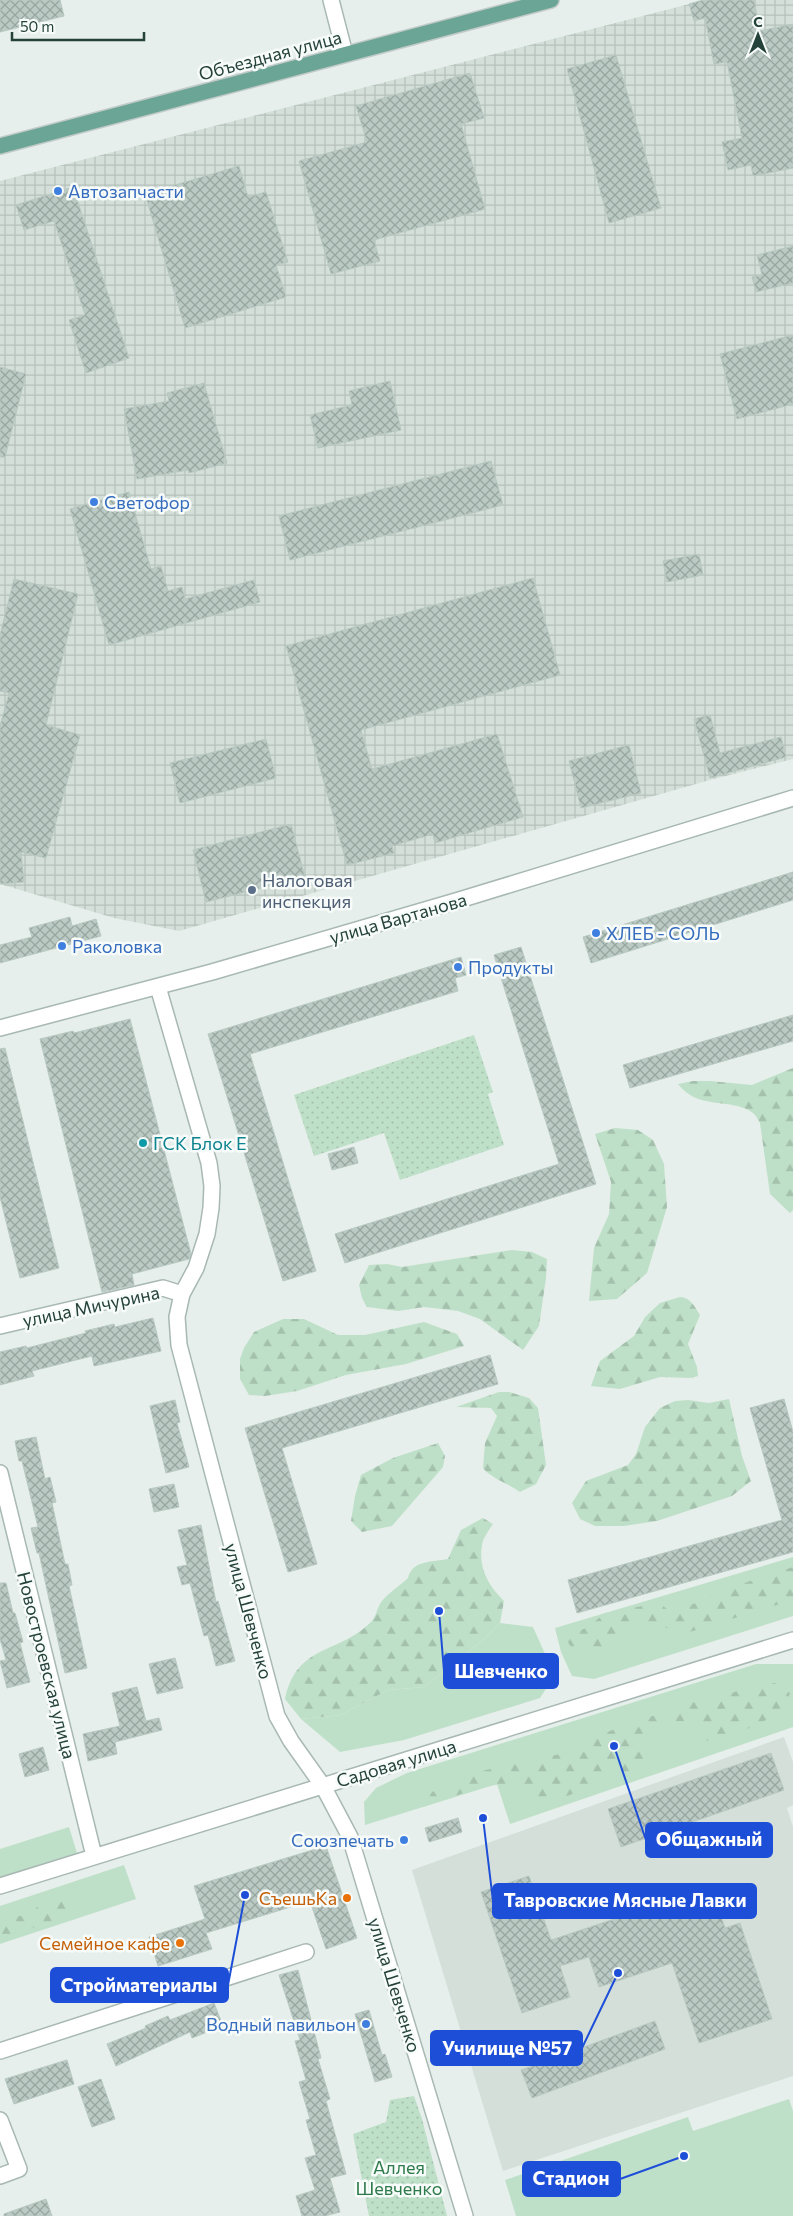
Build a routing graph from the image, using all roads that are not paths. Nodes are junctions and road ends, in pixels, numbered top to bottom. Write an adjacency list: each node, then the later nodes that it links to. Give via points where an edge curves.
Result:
1 (332, 0): 3 (street)
2 (550, 0): 3 (main road, Объездная улица)
3 (345, 54): 4 (main road, Объездная улица)
4 (0, 146)
5 (793, 798): 6 (street, улица Вартанова, via 456,901)
6 (158, 987): 7 (street, улица Вартанова); 8 (street, улица Шевченко, via 209,1163 212,1186 207,1234 196,1268)
7 (0, 1028)
8 (182, 1294): 9 (street, улица Мичурина, via 163,1288); 12 (street, улица Шевченко, via 177,1317 179,1345 277,1716)
9 (0, 1326)
10 (0, 1473): 13 (street, Новостроевская улица)
11 (793, 1640): 12 (street, Садовая улица)
12 (323, 1786): 13 (street, Садовая улица); 19 (street, улица Шевченко, via 350,1836)
13 (94, 1856): 14 (street, Садовая улица)
14 (0, 1886)
15 (306, 1952): 16 (street)
16 (0, 2052)
17 (0, 2120): 18 (street, via 19,2169)
18 (0, 2176)
19 (465, 2216)

